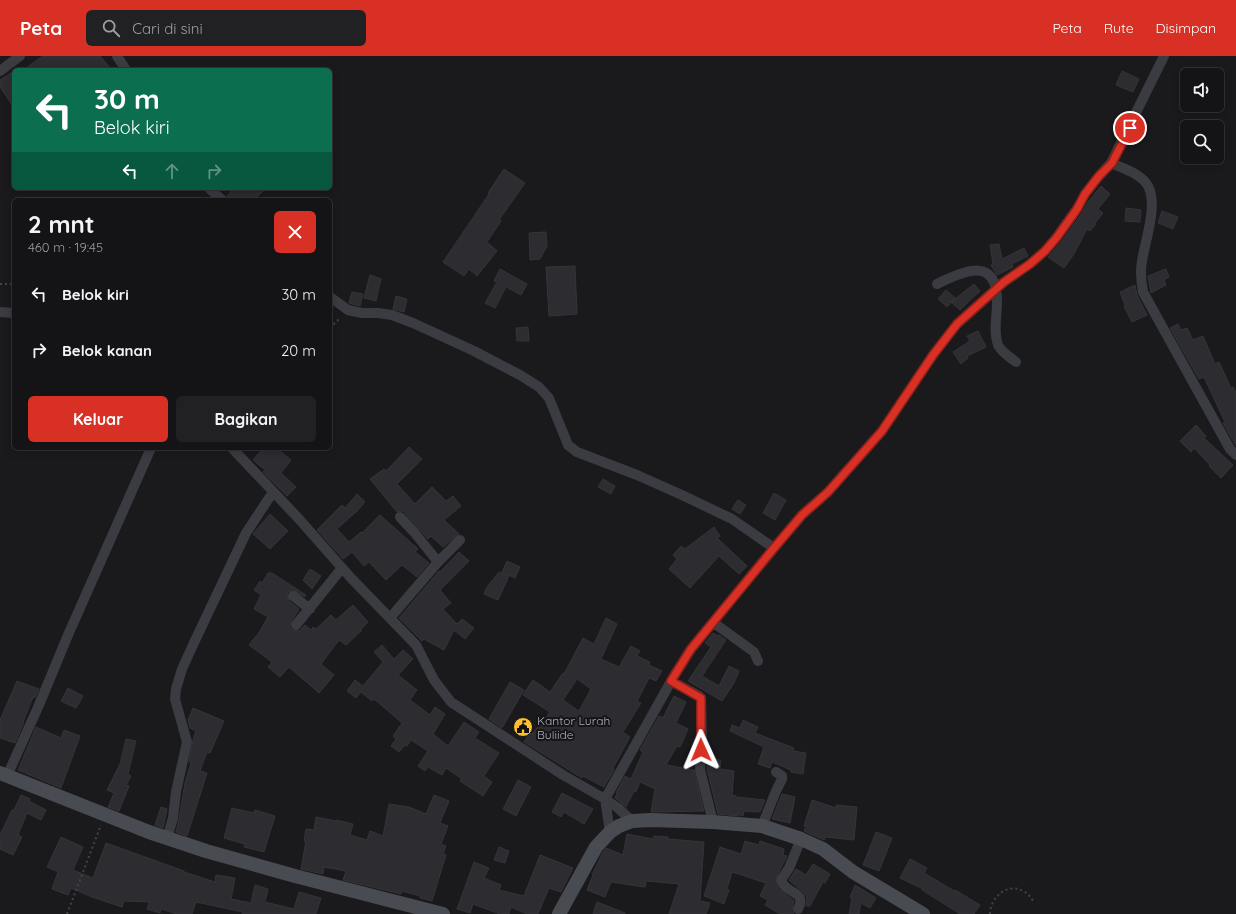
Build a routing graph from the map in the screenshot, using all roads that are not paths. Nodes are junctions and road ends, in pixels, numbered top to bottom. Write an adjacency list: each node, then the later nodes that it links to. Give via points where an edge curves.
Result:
1 (20, 56): 5 (street)
2 (117, 56): 4 (street)
3 (1164, 56): 6 (street)
4 (125, 68)
5 (0, 71)
6 (1112, 163): 10 (street, via 1085,194 1077,209 1045,251); 17 (street, via 1142,179 1152,195 1151,216 1142,261 1143,292)
7 (211, 190): 8 (street)
8 (220, 198)
9 (937, 284): 10 (street, via 976,270 990,276)
10 (997, 289): 14 (street, via 995,324 998,346); 21 (street, via 957,324 882,431)
11 (332, 298): 21 (street, via 348,310 392,314 438,333 520,375 539,386 549,398 568,445 577,452 637,475 732,519)
12 (0, 312): 13 (street)
13 (12, 313)
14 (1016, 362)
15 (150, 450): 32 (street, via 39,705)
16 (234, 450): 18 (street)
17 (1236, 456)
18 (273, 492): 23 (street); 38 (street, via 246,533 182,669 175,698 187,742)
19 (400, 517): 22 (street)
20 (460, 540): 22 (street)
21 (774, 548): 27 (street)
22 (438, 562): 26 (street)
23 (342, 568): 25 (street); 26 (street)
24 (293, 596): 25 (street)
25 (310, 608): 28 (street)
26 (390, 618): 33 (street, via 416,645 434,680 451,702)
27 (714, 623): 29 (street, via 754,652); 30 (street, via 691,649)
28 (296, 625)
29 (758, 661)
30 (671, 681): 33 (street); 35 (street, via 701,698 700,770)
31 (776, 772): 36 (street, via 782,779)
32 (4, 775): 38 (street)
33 (604, 799): 34 (street); 37 (street)
34 (632, 821): 35 (street); 37 (street)
35 (713, 822): 36 (street)
36 (762, 826): 39 (street)
37 (610, 832): 42 (street, via 596,847)
38 (167, 838): 41 (street, via 295,876)
39 (801, 839): 40 (street, via 781,880 783,885 802,900); 43 (street, via 823,849 853,872)
40 (798, 909)
41 (443, 914)
42 (559, 914)
43 (923, 914)

